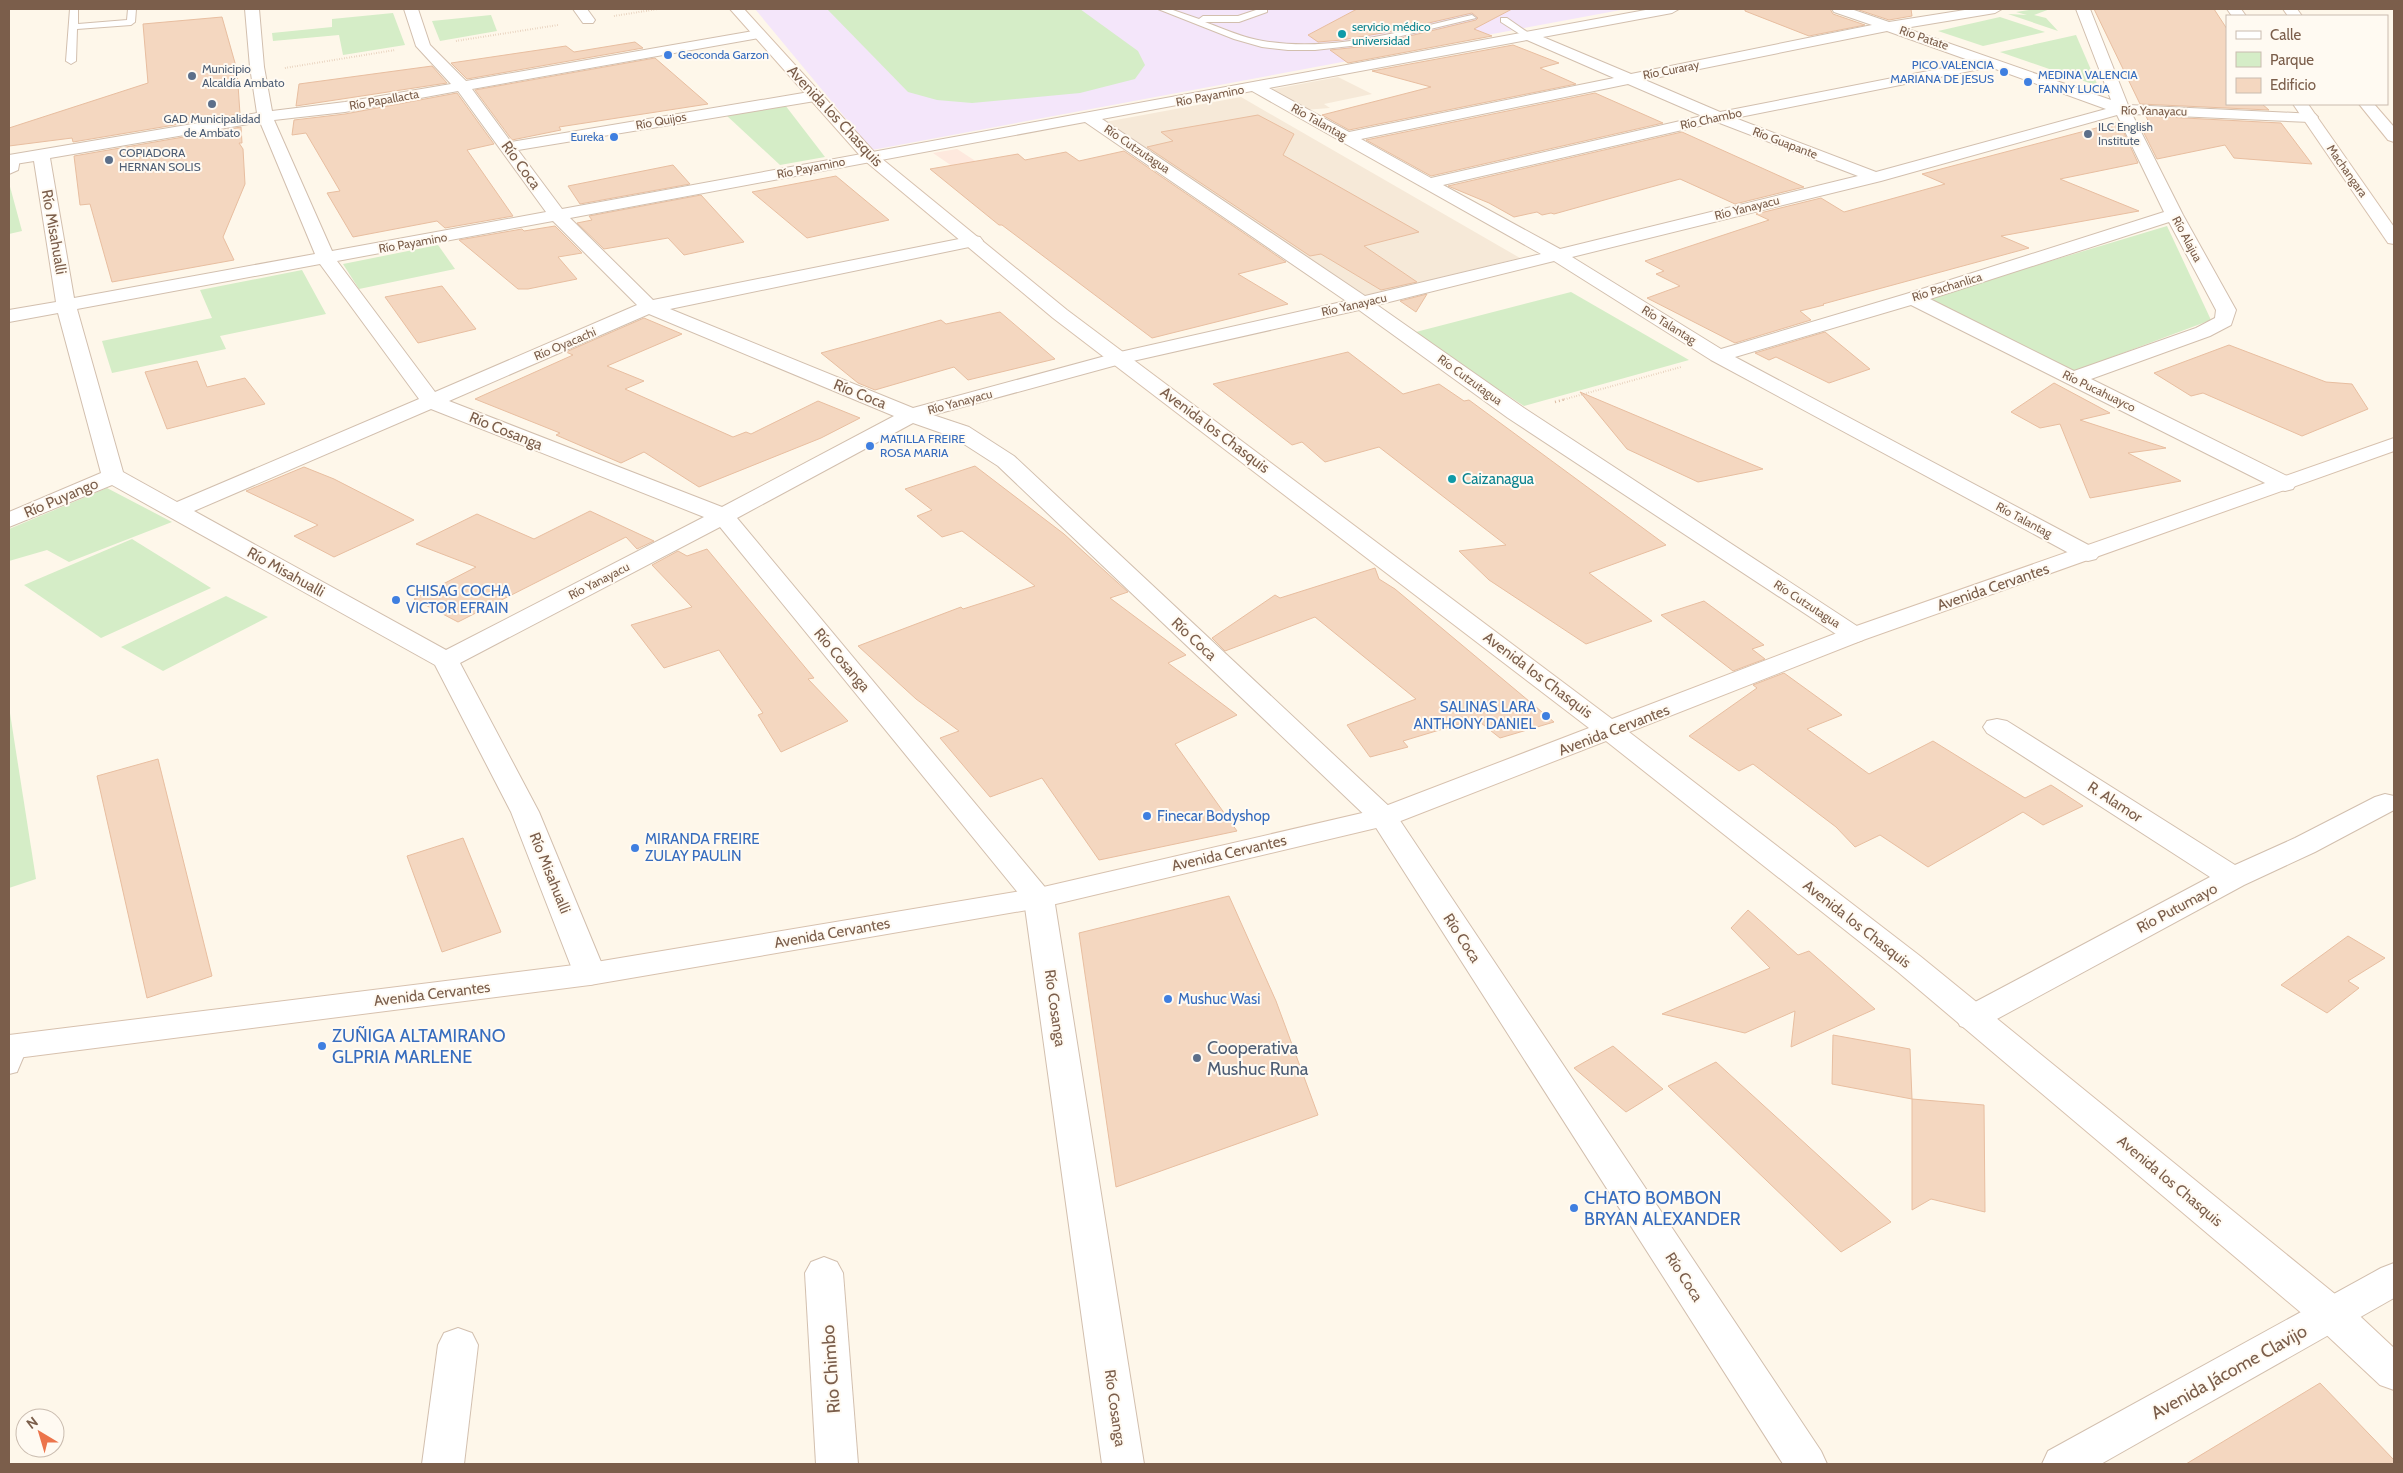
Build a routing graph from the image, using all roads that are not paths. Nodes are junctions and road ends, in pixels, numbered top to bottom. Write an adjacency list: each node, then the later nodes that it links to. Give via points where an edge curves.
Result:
1 (74, 9): 16 (lane)
2 (132, 9): 16 (lane, via 132,22)
3 (252, 9): 28 (street, via 256,67)
4 (411, 9): 22 (street, Río Coca, via 423,46)
5 (737, 9): 17 (street, Avenida los Chasquis)
6 (1162, 9): 12 (lane)
7 (1262, 9): 12 (lane, via 1239,19)
8 (1672, 9): 18 (street, Río Payamino)
9 (1839, 9): 15 (street, Rio Patate)
10 (1995, 9): 15 (street, Río Curaray)
11 (2082, 9): 26 (street, Río Alajua)
12 (1192, 18): 13 (lane, via 1233,36 1262,44 1298,48 1339,46)
13 (1472, 18)
14 (1504, 20): 18 (lane)
15 (1889, 26): 20 (street, Rio Patate); 21 (street, Río Curaray)
16 (72, 27): 19 (lane)
17 (759, 34): 22 (street, Río Papallacta); 24 (street, Avenida los Chasquis)
18 (1529, 36): 21 (street, Río Guapante); 23 (street, Río Payamino)
19 (71, 61)
20 (1994, 62): 26 (street, Rio Patate); 29 (street, Río Chambo)
21 (1628, 78): 29 (street, Río Guapante); 31 (street, Río Curaray)
22 (462, 86): 28 (street, Río Papallacta); 33 (street, Río Coca)
23 (1256, 87): 30 (street, Río Payamino); 31 (street, Río Talantag)
24 (815, 96): 33 (street, Río Quijos); 35 (street, Avenida los Chasquis)
25 (2367, 105): 32 (street)
26 (2122, 109): 27 (street, Río Yanayacu); 37 (street, Río Yanayacu); 39 (street, Río Alajua)
27 (2305, 111): 41 (street, Machangara)
28 (265, 116): 34 (street, Río Papallacta); 44 (street)
29 (1718, 117): 37 (street, Río Guapante); 38 (street, Río Chambo)
30 (1090, 118): 35 (street, Río Payamino); 46 (street, Río Cutzutagua)
31 (1348, 137): 38 (street, Río Talantag)
32 (2394, 137)
33 (508, 147): 40 (street, Río Coca)
34 (41, 155): 36 (street, Río Papallacta); 47 (street, Río Misahualli)
35 (870, 157): 40 (street, Río Payamino); 42 (street, Avenida los Chasquis)
36 (11, 163)
37 (1875, 177): 43 (street, Río Yanayacu)
38 (1429, 183): 43 (street, Río Talantag)
39 (2174, 215): 45 (street, Río Pachanlica); 52 (street, Río Alajua, via 2226,310 2224,321 2203,332)
40 (558, 216): 44 (street, Río Payamino); 48 (street, Río Coca)
41 (2394, 239)
42 (974, 241): 48 (street, Río Oyacachi); 51 (street, Avenida los Chasquis, via 1060,314)
43 (1557, 255): 46 (street, Río Yanayacu); 50 (street, Río Talantag)
44 (326, 259): 47 (street, Río Payamino); 53 (street)
45 (1913, 298): 50 (street, Río Pachanlica); 52 (street, Río Pucahuayco)
46 (1362, 304): 51 (street, Río Yanayacu); 62 (street, Río Cutzutagua, via 1516,413)
47 (66, 305): 49 (street, Río Payamino); 56 (street, Río Misahualli)
48 (649, 308): 53 (street, Río Oyacachi); 54 (street, Río Coca)
49 (9, 316)
50 (1718, 356): 61 (street, Río Talantag)
51 (1120, 358): 54 (street, Río Yanayacu); 65 (street, Avenida los Chasquis)
52 (2073, 378): 57 (street, Río Pucahuayco)
53 (432, 402): 58 (street, Río Oyacachi); 59 (street, Río Cosanga)
54 (910, 415): 59 (street, Río Yanayacu); 67 (street, Río Coca, via 961,432 1006,461)
55 (2394, 444): 57 (street, Avenida Cervantes)
56 (113, 476): 58 (street, Río Misahualli); 60 (street, Río Puyango)
57 (2285, 484): 61 (street, Avenida Cervantes)
58 (176, 511): 63 (street, Río Misahualli)
59 (723, 516): 63 (street, Río Yanayacu); 69 (street, Río Cosanga)
60 (9, 520)
61 (2088, 554): 62 (street, Avenida Cervantes)
62 (1854, 635): 65 (street, Avenida Cervantes)
63 (446, 660): 70 (street, Río Misahualli, via 525,812)
64 (1997, 726): 68 (street, R. Alamor)
65 (1611, 731): 67 (street, Avenida Cervantes); 71 (street, Avenida los Chasquis)
66 (2385, 803): 68 (street, Río Putumayo)
67 (1383, 818): 69 (street, Avenida Cervantes); 81 (street, Río Coca)
68 (2233, 878): 71 (street, Río Putumayo)
69 (1039, 898): 70 (street, Avenida Cervantes); 80 (street, Río Cosanga)
70 (590, 974): 72 (street, Avenida Cervantes)
71 (1972, 1018): 75 (street, Avenida los Chasquis)
72 (12, 1053)
73 (824, 1273): 79 (street, Rio Chimbo)
74 (2394, 1279): 75 (street, Avenida Jácome Clavijo)
75 (2332, 1315): 77 (street, Avenida los Chasquis); 82 (street, Avenida Jácome Clavijo)
76 (458, 1345): 78 (street)
77 (2394, 1373)
78 (443, 1464)
79 (837, 1464)
80 (1123, 1464)
81 (1806, 1464)
82 (2063, 1464)

